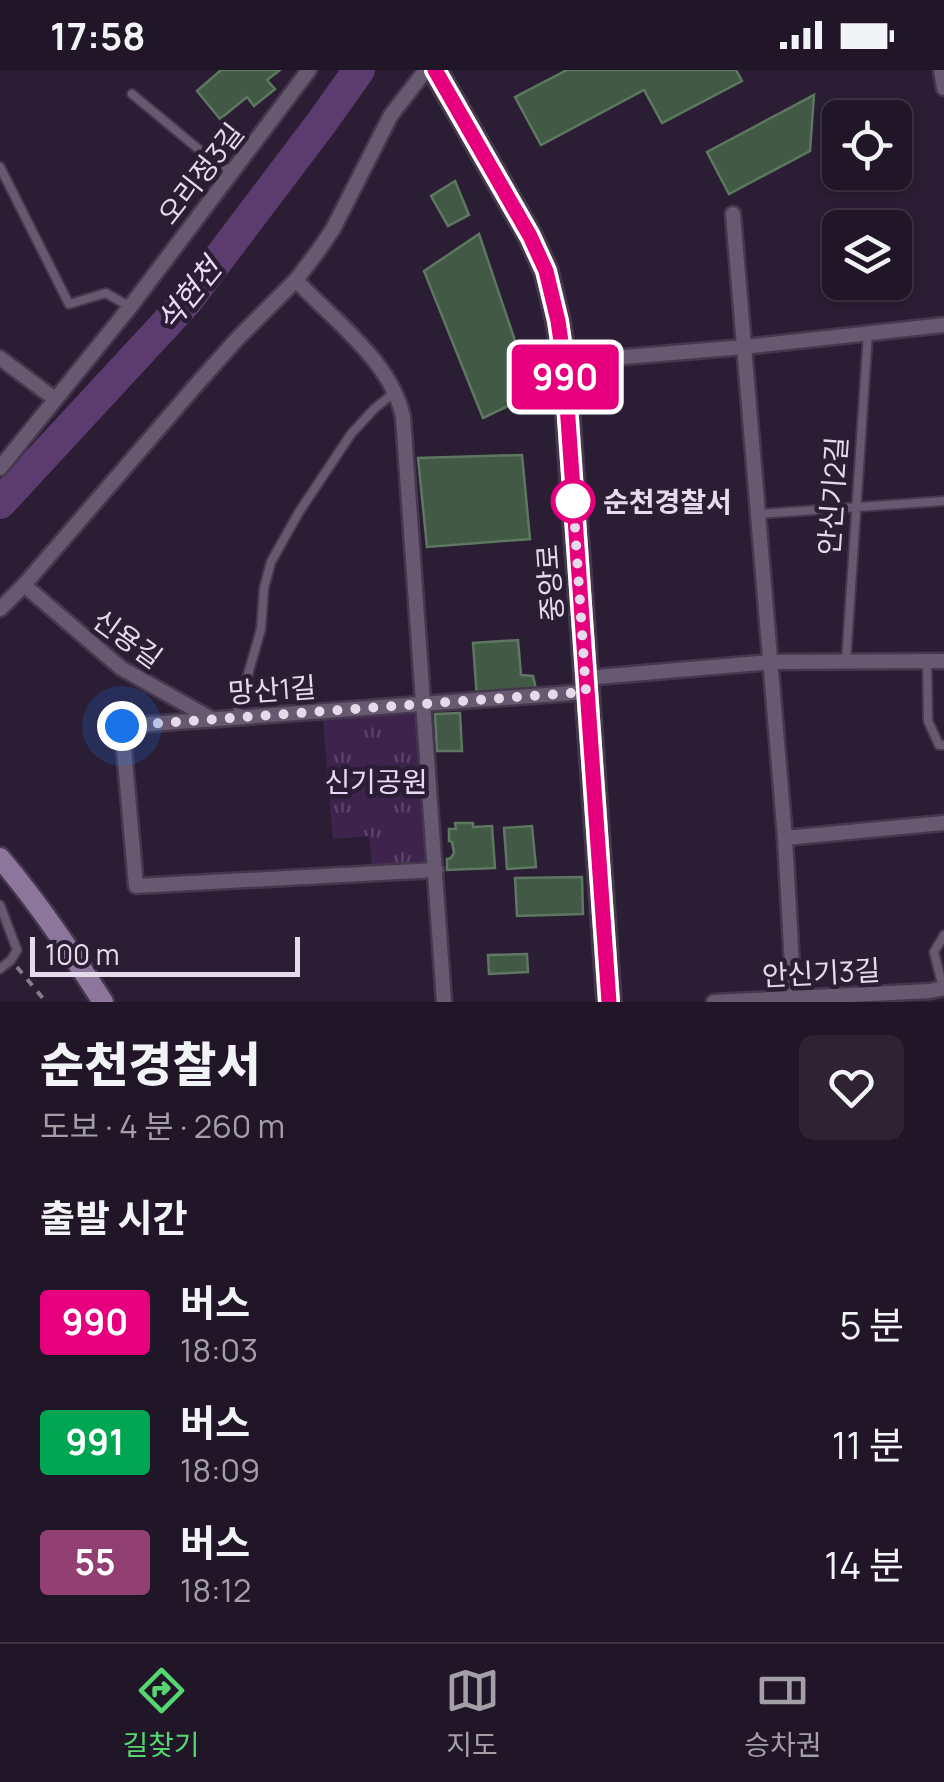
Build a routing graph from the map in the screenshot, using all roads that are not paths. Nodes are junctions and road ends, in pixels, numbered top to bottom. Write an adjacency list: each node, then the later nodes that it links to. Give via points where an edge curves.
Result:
1 (309, 70): 8 (street, 오리정3길)
2 (426, 70): 10 (street, via 391,115 333,229)
3 (434, 70): 16 (main road, 중앙로, via 546,271)
4 (941, 70): 5 (street)
5 (944, 88)
6 (132, 94): 8 (lane)
7 (0, 168): 11 (lane, via 68,304 106,293)
8 (232, 172): 11 (street, 오리정3길)
9 (732, 214): 14 (street)
10 (296, 280): 17 (street, via 353,336); 23 (street)
11 (130, 307): 18 (street, 오리정3길)
12 (944, 324): 13 (street)
13 (868, 333): 14 (street); 21 (lane, 안신기2길)
14 (744, 346): 16 (street); 22 (street)
15 (0, 358): 18 (street)
16 (564, 362): 29 (main road, 중앙로)
17 (394, 392): 30 (street, via 403,417); 32 (lane, via 351,434 271,562)
18 (55, 399): 19 (street, 오리정3길)
19 (0, 468)
20 (944, 502): 21 (lane)
21 (856, 507): 22 (lane); 26 (lane, 안신기2길)
22 (757, 514): 25 (street)
23 (24, 586): 24 (street); 31 (street, 신용길, via 121,668)
24 (0, 609)
25 (771, 662): 26 (street); 29 (street); 35 (street)
26 (846, 662): 28 (street)
27 (944, 662): 28 (street)
28 (927, 663): 33 (lane, via 928,721 938,745)
29 (586, 685): 30 (street, 망산1길); 45 (main road, 중앙로)
30 (424, 702): 32 (street, 망산1길); 37 (street)
31 (211, 718): 32 (street, 망산1길); 37 (street, 망산1길, via 122,726 136,886)
32 (236, 718)
33 (944, 744)
34 (944, 823): 35 (street)
35 (785, 838): 42 (street)
36 (0, 858): 43 (main road)
37 (436, 870): 44 (street)
38 (0, 905): 40 (lane, via 17,950)
39 (944, 934): 41 (lane, via 934,952)
40 (0, 969)
41 (937, 992): 42 (street, 안신기3길)
42 (794, 1000): 46 (street, 안신기3길)
43 (103, 1002)
44 (444, 1002)
45 (609, 1002)
46 (714, 1002)

